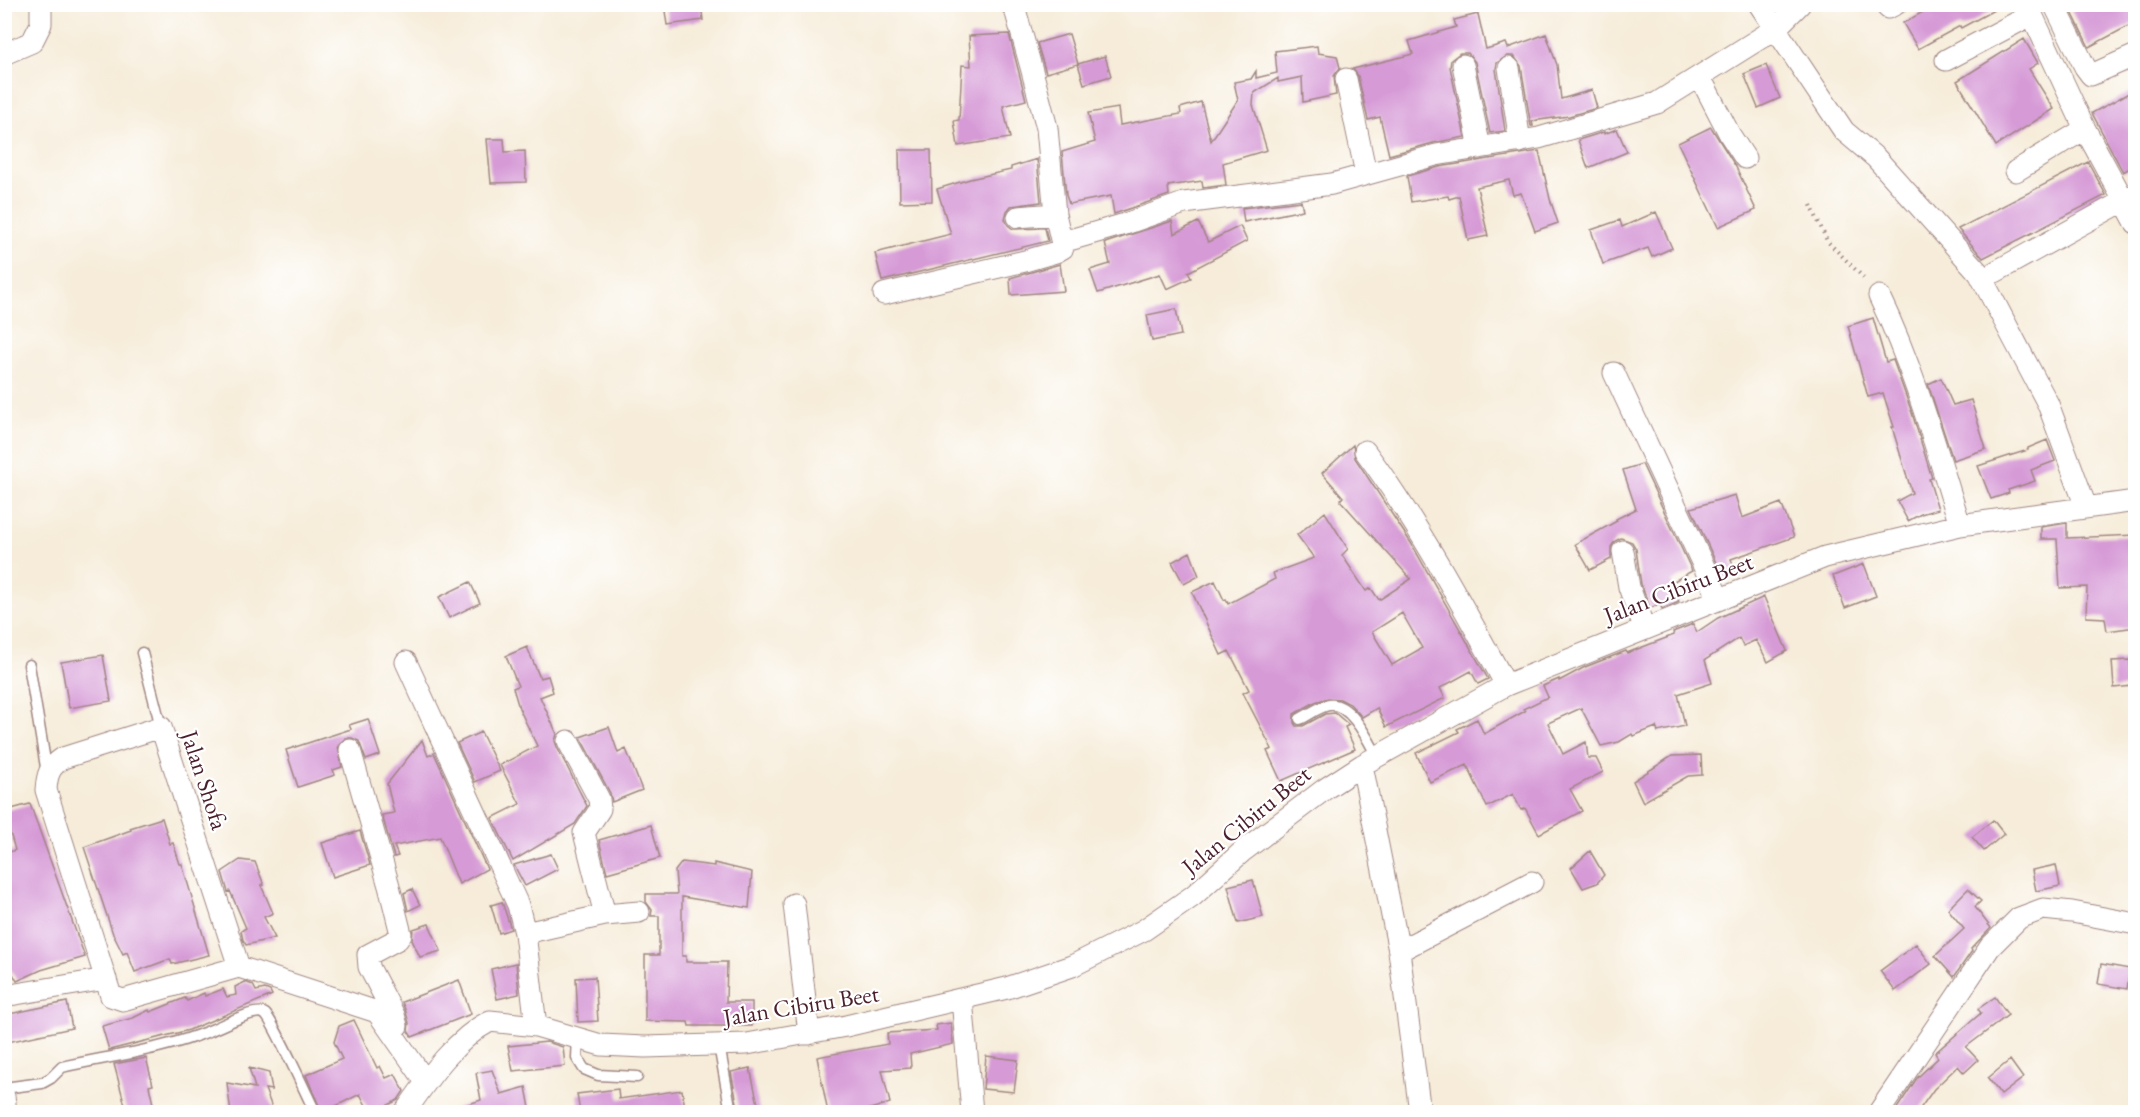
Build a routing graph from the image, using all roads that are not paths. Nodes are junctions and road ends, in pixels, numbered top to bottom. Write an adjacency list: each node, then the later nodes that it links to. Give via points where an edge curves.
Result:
1 (41, 4): 10 (street, via 41,24 32,42)
2 (1011, 4): 24 (street, via 1047,128)
3 (1759, 4): 9 (street)
4 (1800, 4): 9 (street)
5 (1885, 4): 6 (street, via 1888,8)
6 (1896, 4)
7 (2054, 4): 11 (street, via 2091,75)
8 (2029, 10): 12 (street); 17 (street)
9 (1775, 29): 15 (street); 34 (street, via 1844,131 1876,158 1979,273 2048,404)
10 (4, 54)
11 (2136, 55)
12 (1946, 60)
13 (1463, 65): 19 (street)
14 (1509, 68): 18 (street)
15 (1700, 77): 18 (street, via 1657,103); 20 (street)
16 (1346, 79): 22 (street)
17 (2085, 129): 21 (street); 23 (street)
18 (1520, 142): 19 (street)
19 (1480, 148): 22 (street)
20 (1745, 159)
21 (2016, 171)
22 (1366, 174): 27 (street, via 1332,184 1184,203 1125,224)
23 (2130, 197): 26 (street); 28 (street)
24 (1056, 214): 25 (street); 27 (street)
25 (1018, 217)
26 (2136, 223)
27 (1061, 240): 29 (street, via 1063,248 1056,252)
28 (1995, 272)
29 (884, 294)
30 (1879, 296): 35 (street, via 1919,394)
31 (1614, 373): 37 (street)
32 (1365, 451): 42 (street, via 1461,604)
33 (2136, 501): 34 (street, Jalan Cibiru Beet)
34 (2086, 507): 35 (street, Jalan Cibiru Beet)
35 (1960, 525): 37 (street, Jalan Cibiru Beet, via 1825,557)
36 (1623, 551): 38 (street, via 1629,587)
37 (1719, 599): 38 (street, Jalan Cibiru Beet)
38 (1644, 628): 42 (street, Jalan Cibiru Beet)
39 (142, 653): 44 (lane)
40 (406, 662): 54 (street, via 518,905)
41 (29, 665): 48 (lane)
42 (1506, 685): 47 (street, Jalan Cibiru Beet)
43 (1300, 719): 47 (lane, via 1327,705 1338,705 1359,726)
44 (161, 727): 48 (street, Jalan Shofa, via 63,758); 56 (street, Jalan Shofa)
45 (568, 741): 52 (street, via 599,799 600,809 584,833)
46 (350, 750): 63 (street, via 401,934 367,958 394,1015)
47 (1370, 761): 55 (street); 59 (street, Jalan Cibiru Beet, via 1316,795 1243,850 1193,896 1144,930 1072,966)
48 (47, 773): 57 (street, via 45,790)
49 (1532, 882): 55 (street)
50 (794, 904): 61 (street)
51 (639, 912): 52 (street)
52 (605, 915): 54 (street)
53 (2136, 924): 75 (street, via 2043,909 2019,918 1990,947)
54 (525, 933): 60 (street)
55 (1399, 951): 74 (street)
56 (239, 967): 57 (street, via 123,1000 111,996); 63 (street, via 375,1010)
57 (106, 979): 58 (street)
58 (4, 996)
59 (963, 999): 61 (street, Jalan Cibiru Beet); 73 (street)
60 (536, 1026): 62 (street, Jalan Cibiru Beet); 66 (street, Jalan Cibiru Beet, via 490,1021 465,1037)
61 (808, 1034): 64 (street, Jalan Cibiru Beet)
62 (578, 1037): 64 (street, Jalan Cibiru Beet, via 609,1045); 65 (lane, via 578,1058 584,1070 598,1075)
63 (396, 1040): 66 (street)
64 (719, 1045): 72 (lane)
65 (637, 1077)
66 (426, 1082): 71 (street, Jalan Cibiru Beet)
67 (4, 1088): 70 (lane, via 42,1083 62,1067 172,1043 253,1013 263,1013)
68 (4, 1095): 69 (street)
69 (6, 1113)
70 (315, 1113)
71 (405, 1113)
72 (730, 1113)
73 (972, 1113)
74 (1420, 1113)
75 (1879, 1113)

